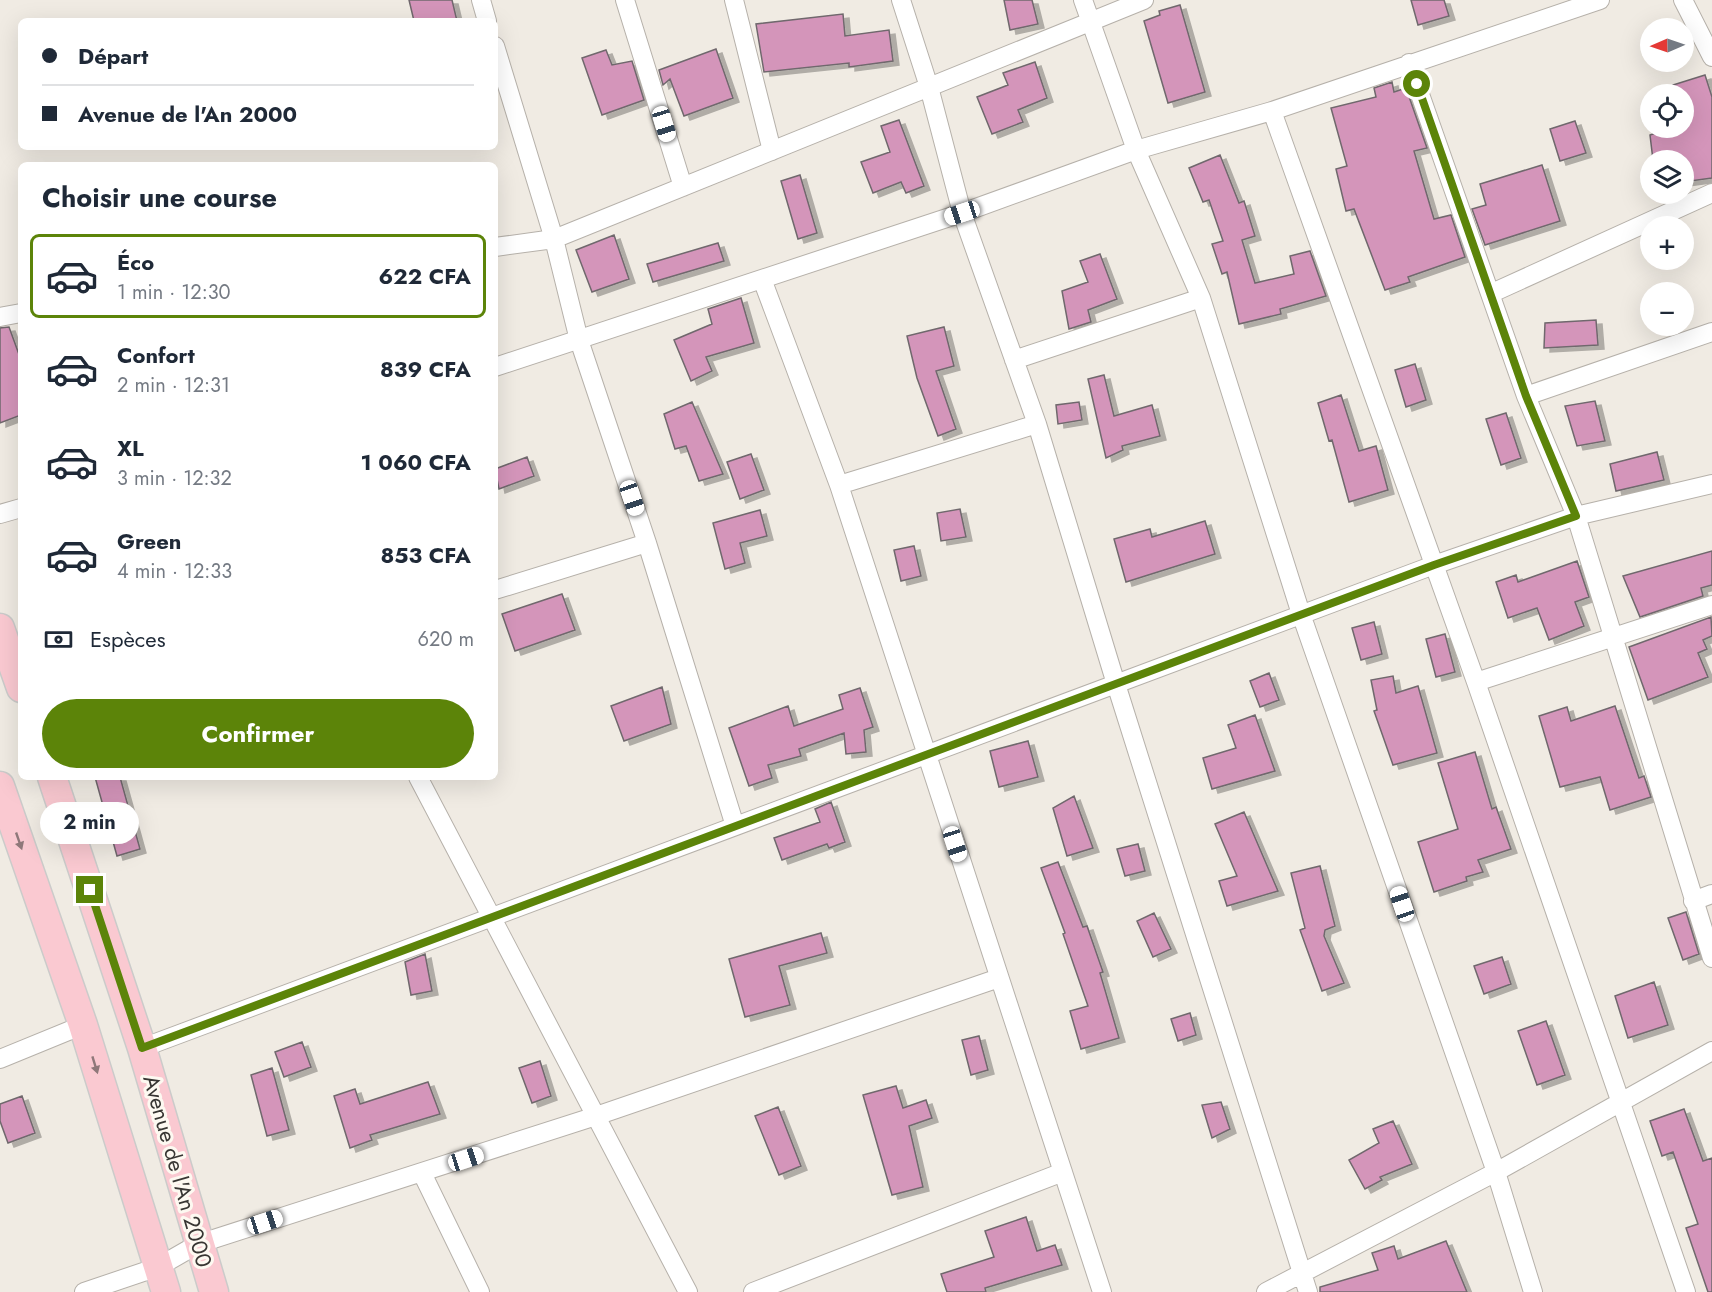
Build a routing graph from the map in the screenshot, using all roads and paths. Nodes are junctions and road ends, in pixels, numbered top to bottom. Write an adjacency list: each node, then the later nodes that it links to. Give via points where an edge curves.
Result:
1 (481, 0): 9 (street)
2 (625, 0): 18 (street)
3 (734, 0): 17 (street)
4 (901, 0): 14 (street)
5 (1083, 0): 10 (street)
6 (1144, 0): 10 (street)
7 (1600, 0): 13 (street)
8 (1683, 0): 12 (street)
9 (486, 18)
10 (1091, 21): 14 (street); 16 (street)
11 (498, 56): 21 (street)
12 (1712, 56)
13 (1409, 63): 15 (street); 24 (street)
14 (929, 87): 17 (street); 20 (street)
15 (1272, 111): 16 (street); 40 (street)
16 (1136, 150): 20 (street); 25 (street)
17 (772, 151): 18 (street)
18 (683, 187): 21 (street)
19 (1712, 193): 24 (street)
20 (962, 213): 23 (street); 30 (street)
21 (554, 240): 22 (street); 29 (street)
22 (498, 247)
23 (762, 279): 29 (street); 35 (street)
24 (1492, 293): 32 (street)
25 (1201, 298): 30 (street); 43 (street)
26 (18, 314): 27 (street)
27 (0, 317)
28 (1712, 332): 32 (street)
29 (579, 340): 31 (street); 39 (street)
30 (1014, 360): 33 (street)
31 (498, 366)
32 (1526, 396): 38 (street)
33 (1037, 424): 35 (street); 48 (street)
34 (1712, 484): 38 (street)
35 (839, 485): 49 (street)
36 (18, 509): 37 (street)
37 (0, 514)
38 (1576, 516): 40 (street); 45 (street)
39 (647, 543): 41 (street); 53 (street)
40 (1434, 565): 43 (street); 47 (street)
41 (498, 589)
42 (1712, 605): 45 (street)
43 (1301, 614): 48 (street); 66 (street)
44 (0, 628): 46 (main road)
45 (1613, 636): 47 (street); 55 (street)
46 (18, 679)
47 (1476, 682): 63 (street)
48 (1116, 684): 49 (street); 69 (street)
49 (926, 754): 53 (street); 58 (street)
50 (53, 780): 60 (main road, Avenue de l'An 2000)
51 (420, 780): 56 (street)
52 (0, 786): 59 (main road, Avenue de l'An 2000, one-way to 59)
53 (735, 826): 56 (street)
54 (1712, 894): 55 (street)
55 (1693, 900): 57 (street)
56 (490, 917): 60 (street); 64 (street)
57 (1712, 958)
58 (999, 978): 64 (street); 65 (street)
59 (83, 1025): 62 (street); 70 (main road, Avenue de l'An 2000, one-way to 70)
60 (142, 1048): 68 (main road, Avenue de l'An 2000)
61 (1712, 1051): 63 (street)
62 (0, 1059)
63 (1621, 1102): 66 (street); 80 (street)
64 (596, 1116): 67 (street); 74 (street)
65 (1063, 1172): 75 (street); 76 (street)
66 (1496, 1172): 69 (street); 79 (street)
67 (422, 1173): 68 (street); 73 (street)
68 (198, 1244): 70 (street); 72 (main road, Avenue de l'An 2000)
69 (1303, 1274): 77 (street); 78 (street)
70 (162, 1280): 71 (street)
71 (84, 1292)
72 (214, 1292)
73 (480, 1292)
74 (688, 1292)
75 (753, 1292)
76 (1102, 1292)
77 (1266, 1292)
78 (1308, 1292)
79 (1533, 1292)
80 (1686, 1292)

